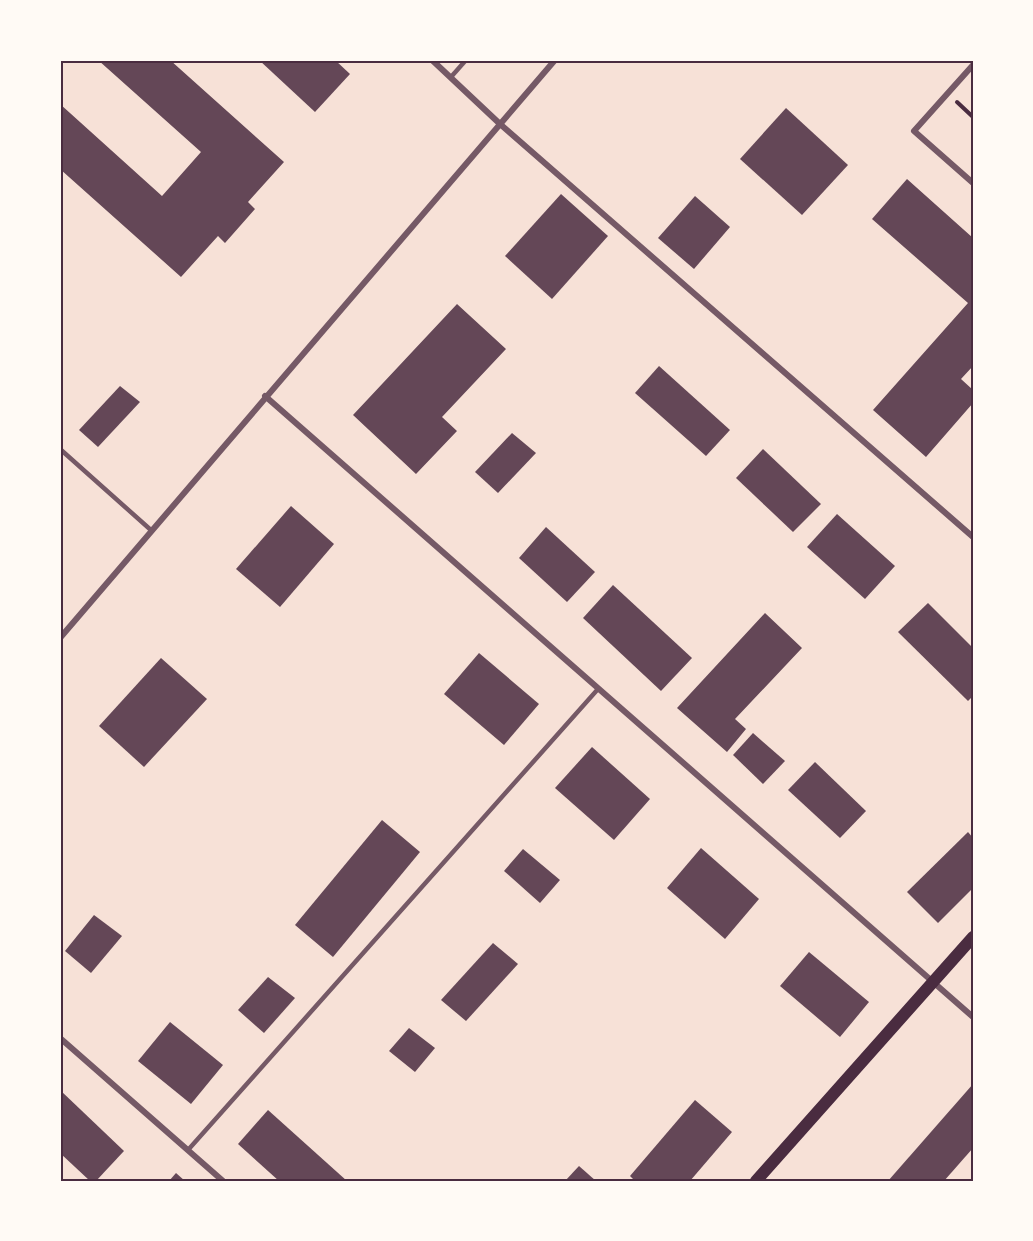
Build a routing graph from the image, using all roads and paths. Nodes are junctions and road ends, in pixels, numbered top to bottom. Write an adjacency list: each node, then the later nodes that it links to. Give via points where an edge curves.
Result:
1 (432, 60): 5 (street)
2 (466, 60): 5 (lane)
3 (555, 60): 6 (street)
4 (973, 65): 7 (street, via 914,131)
5 (451, 77): 6 (street)
6 (500, 124): 8 (street); 11 (street)
7 (973, 183)
8 (266, 396): 10 (street); 13 (street)
9 (60, 449): 10 (lane)
10 (152, 531): 12 (street)
11 (973, 537)
12 (60, 638)
13 (598, 689): 15 (street); 18 (lane)
14 (973, 937): 15 (main road)
15 (932, 984): 16 (street); 20 (main road)
16 (973, 1017)
17 (60, 1038): 18 (street)
18 (188, 1150): 19 (street)
19 (224, 1181)
20 (756, 1181)

